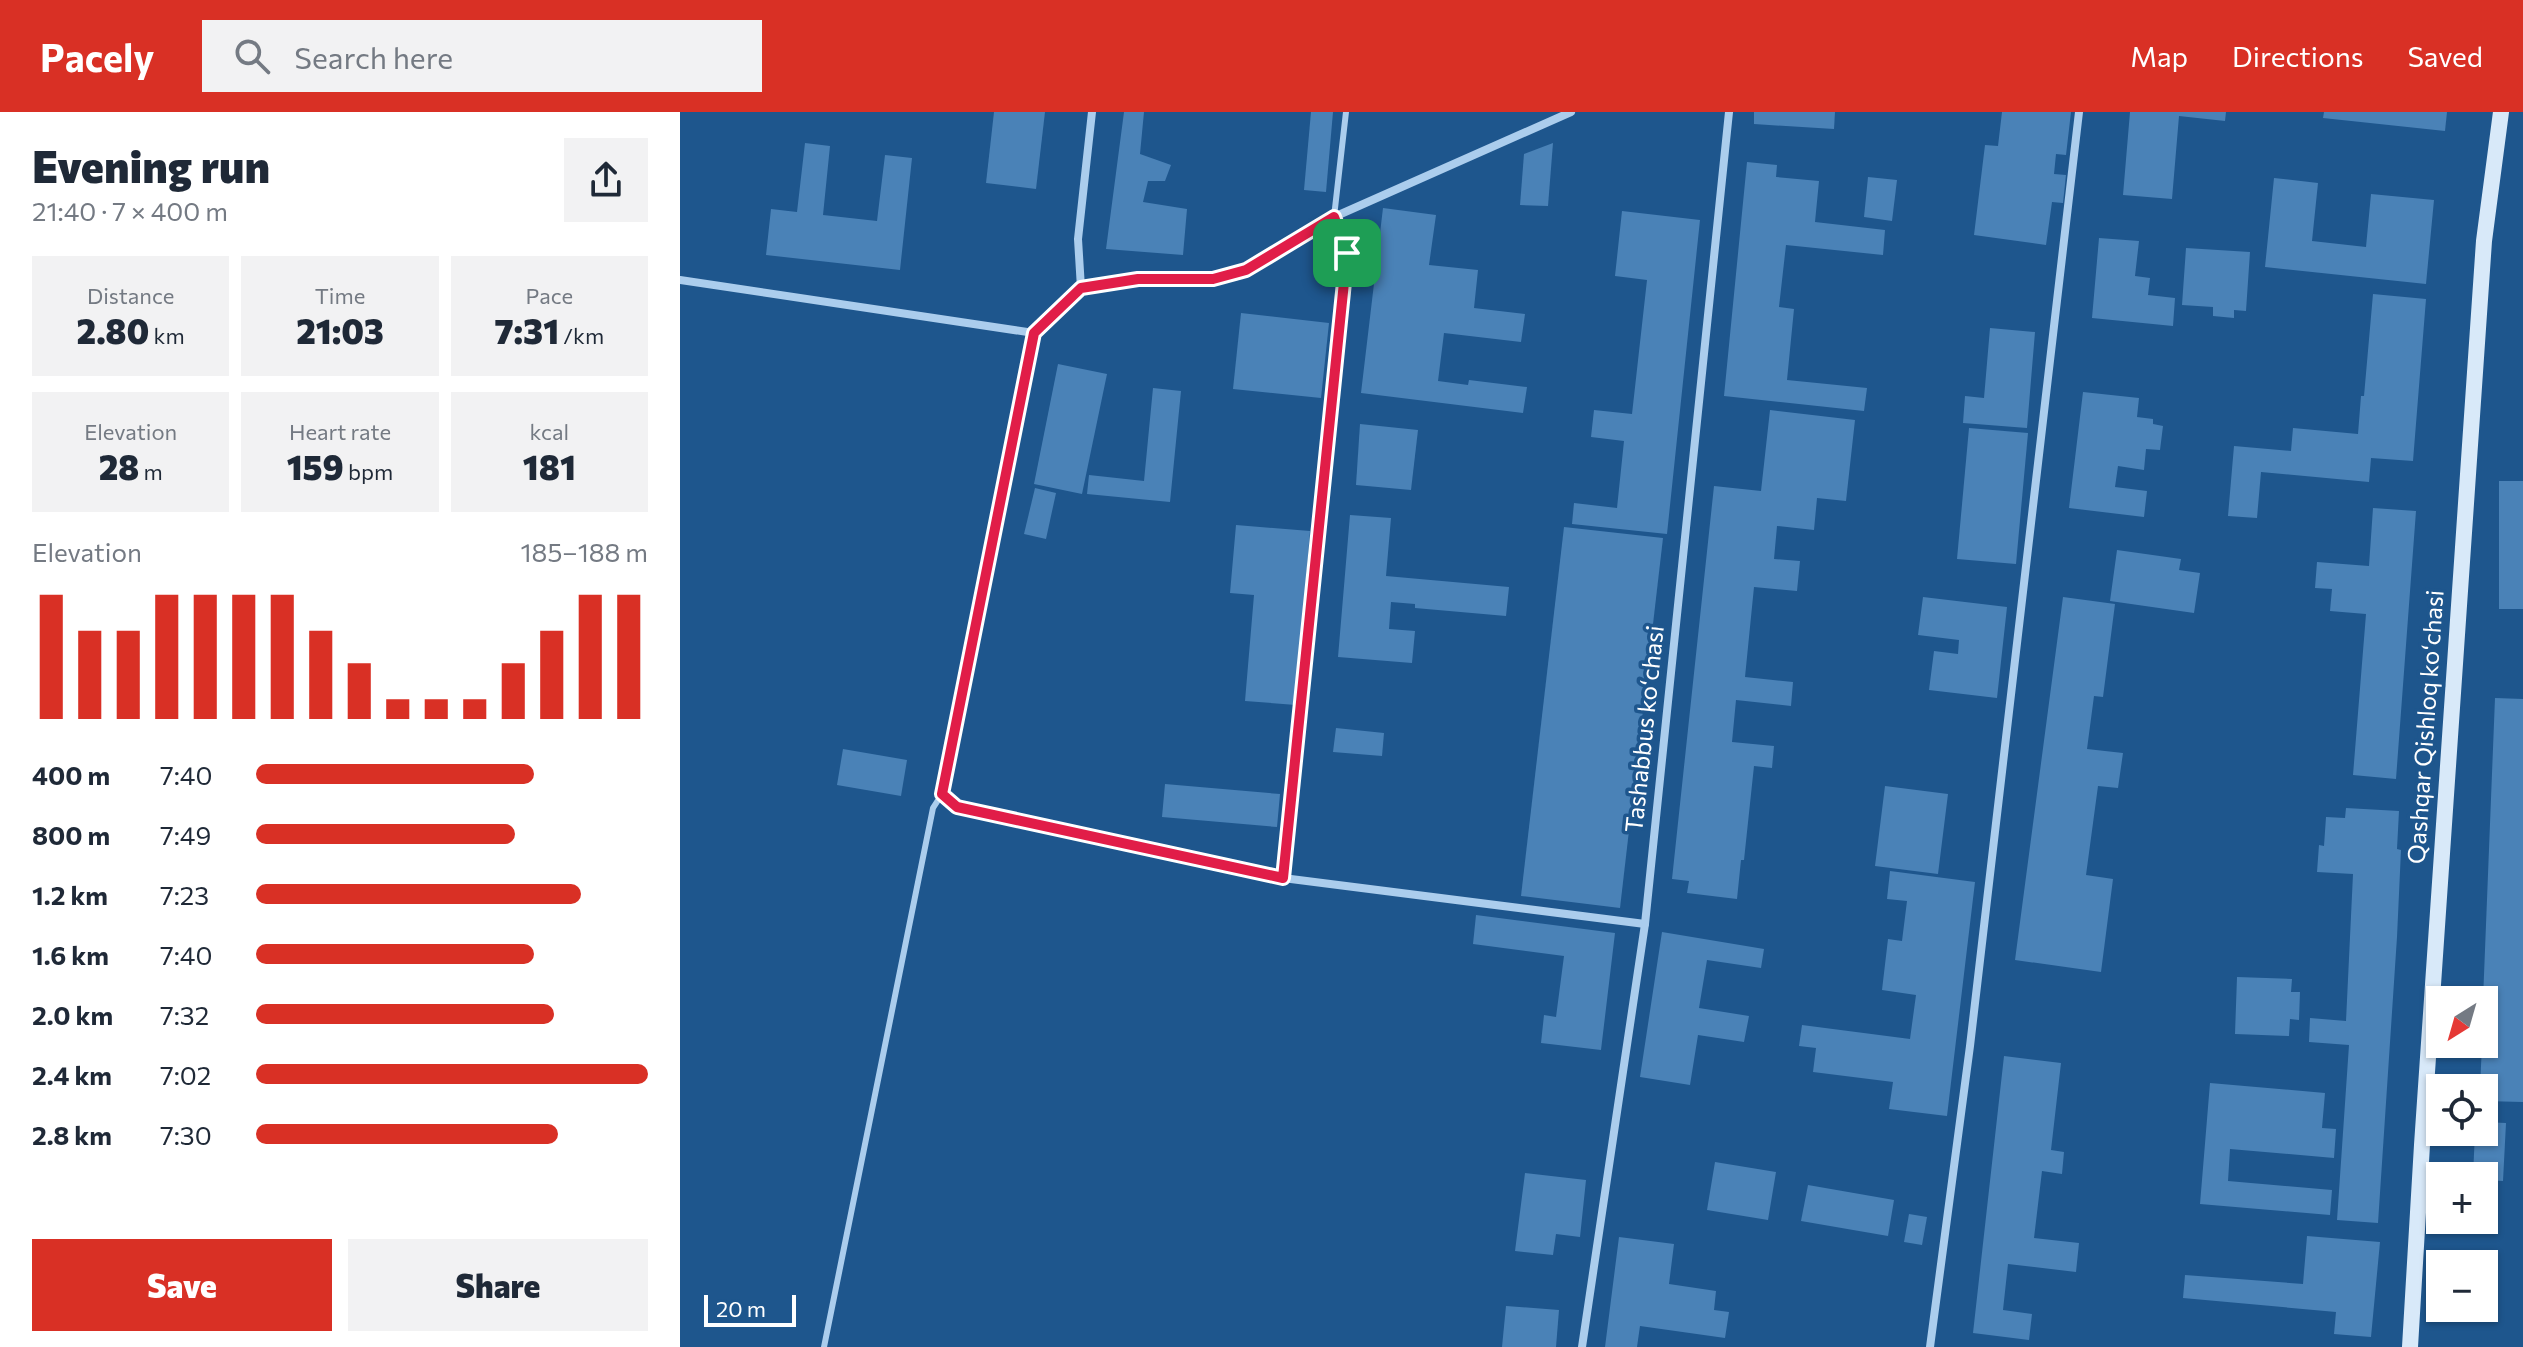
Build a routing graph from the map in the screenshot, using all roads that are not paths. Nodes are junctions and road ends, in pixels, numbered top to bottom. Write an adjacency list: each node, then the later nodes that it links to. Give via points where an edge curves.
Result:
1 (1092, 112): 9 (street, via 1078,239)
2 (1346, 112): 7 (lane)
3 (1571, 112): 7 (street)
4 (1729, 112): 13 (street, Tashabbus koʻchasi)
5 (2079, 112): 16 (street)
6 (2501, 112): 17 (main road, Qashqar Qishloq koʻchasi, via 2482,257)
7 (1334, 217): 9 (street, via 1246,270 1213,279 1138,279); 12 (lane, via 1347,253)
8 (680, 280): 10 (street)
9 (1081, 288): 10 (street)
10 (1034, 333): 11 (street)
11 (942, 794): 12 (street, via 957,807); 14 (lane, via 933,808)
12 (1283, 878): 13 (street)
13 (1645, 924): 15 (street, Tashabbus koʻchasi)
14 (824, 1347)
15 (1582, 1347)
16 (1930, 1347)
17 (2410, 1347)

